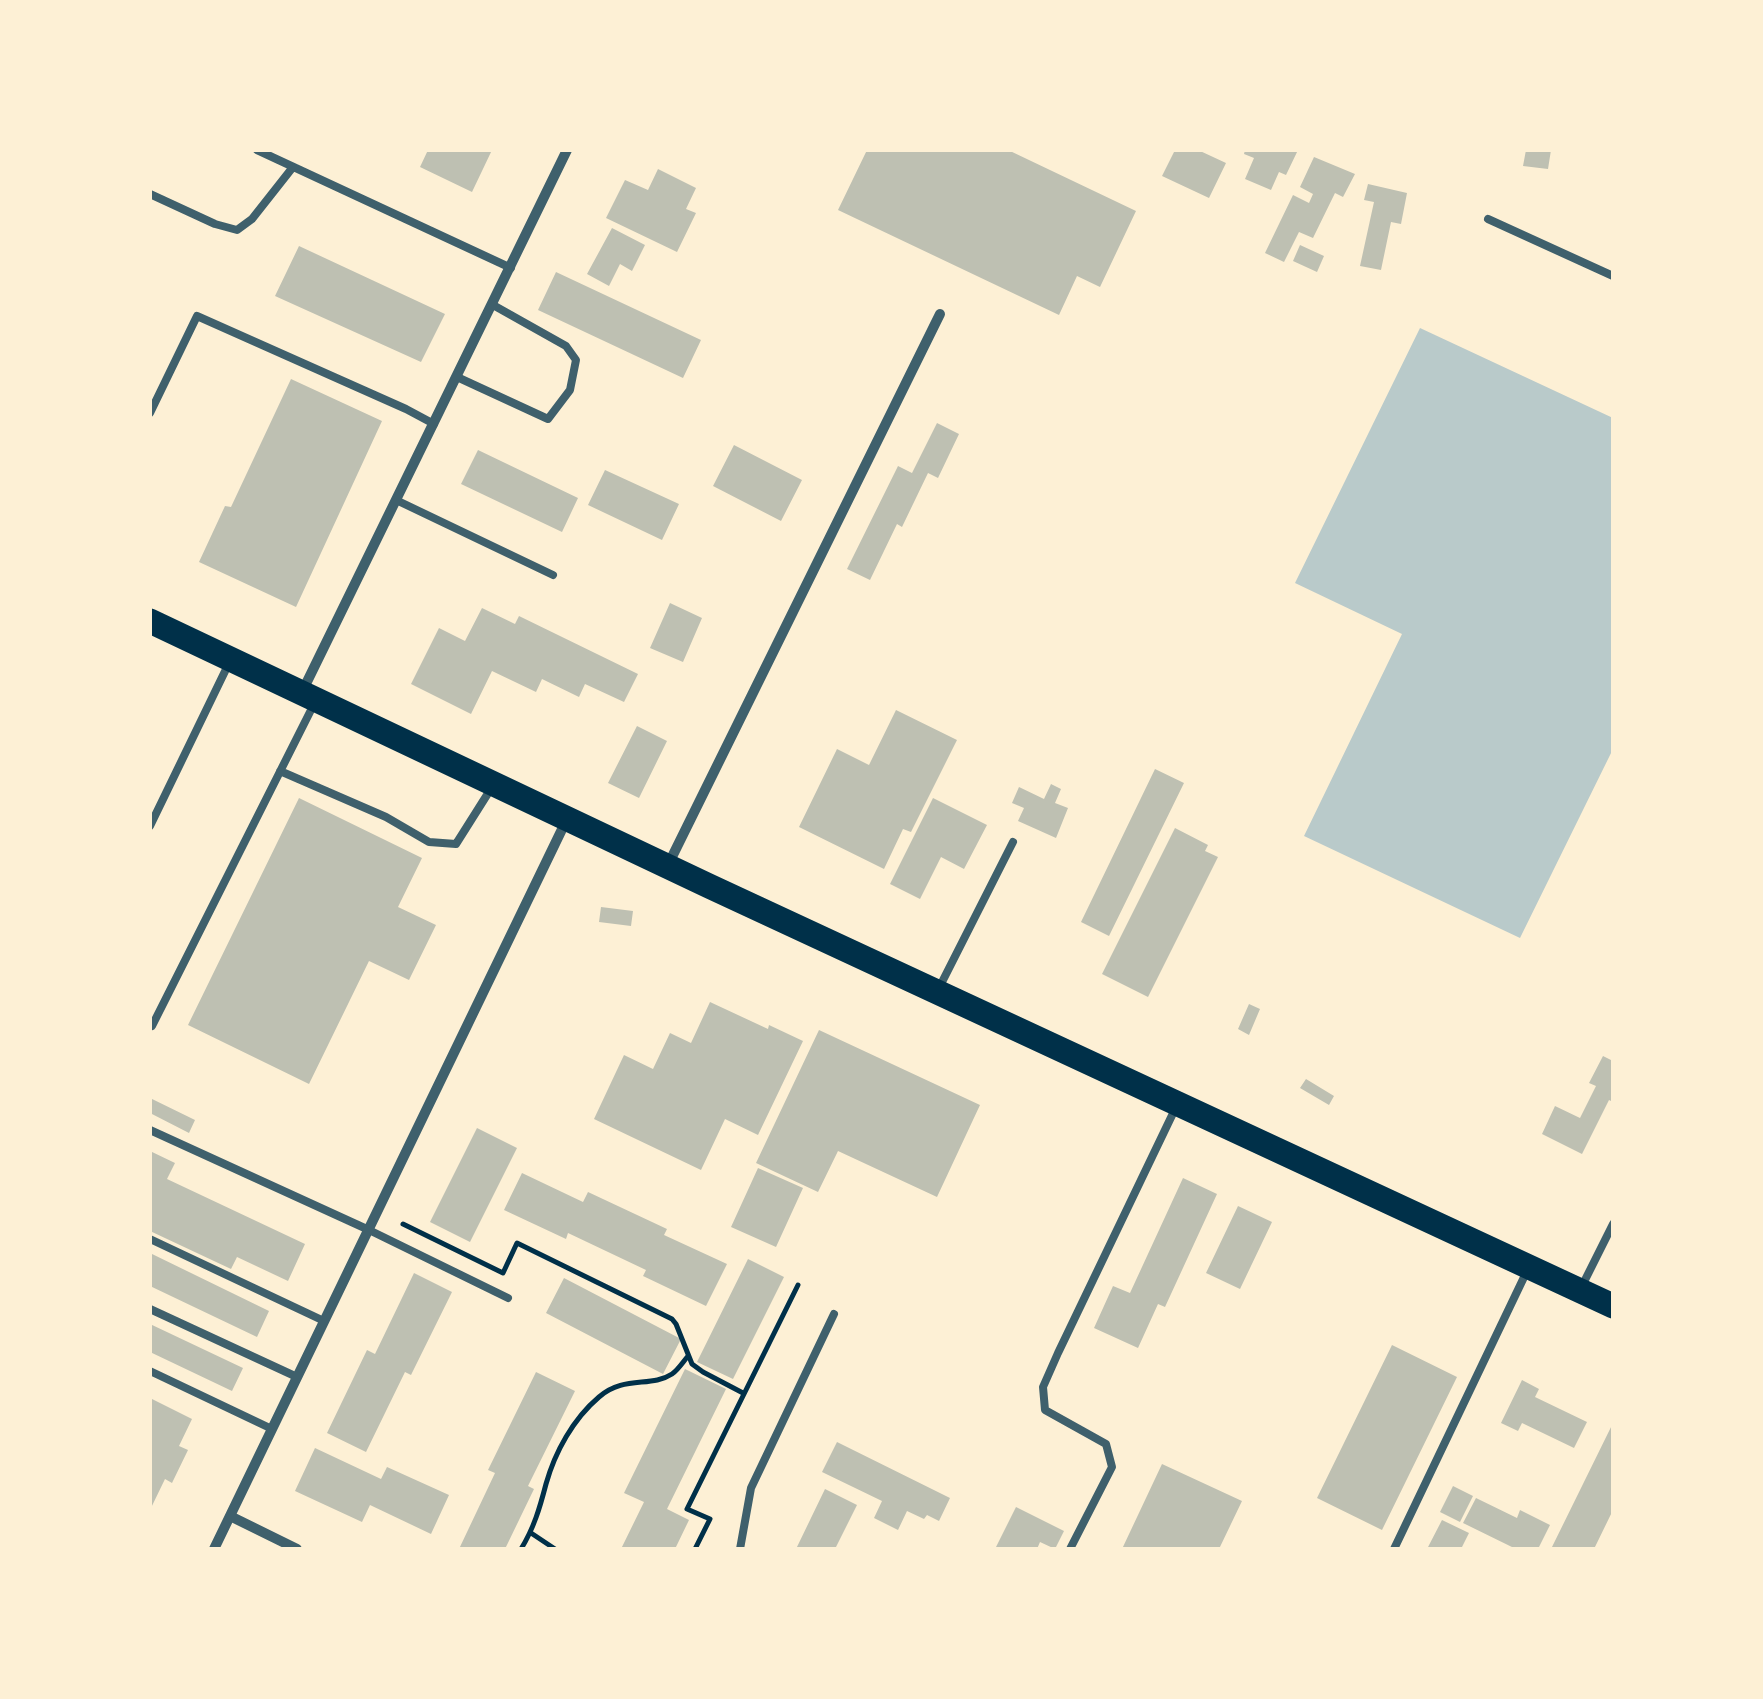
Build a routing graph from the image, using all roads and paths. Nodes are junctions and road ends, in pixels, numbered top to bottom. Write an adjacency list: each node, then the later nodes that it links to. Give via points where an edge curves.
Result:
1 (257, 150): 3 (lane)
2 (567, 150): 6 (street)
3 (294, 167): 4 (lane, via 237,230); 6 (lane)
4 (150, 194)
5 (1488, 219): 7 (lane)
6 (510, 268): 8 (street)
7 (1613, 276)
8 (493, 305): 10 (street); 10 (lane, via 566,346 576,360 570,390 548,419)
9 (940, 314): 23 (street)
10 (457, 376): 12 (street)
11 (150, 413): 12 (lane, via 197,316)
12 (434, 424): 13 (street)
13 (396, 500): 14 (lane); 17 (street)
14 (553, 576)
15 (150, 621): 16 (main road)
16 (231, 659): 17 (main road); 21 (lane)
17 (308, 696): 18 (lane); 19 (main road)
18 (280, 771): 19 (lane, via 429,842 456,844); 25 (lane)
19 (495, 783): 20 (main road)
20 (568, 817): 23 (main road); 30 (street)
21 (151, 821)
22 (1013, 842): 24 (lane)
23 (667, 866): 24 (main road)
24 (938, 991): 26 (main road)
25 (152, 1026)
26 (1178, 1103): 32 (main road); 53 (lane, via 1044,1387 1045,1410 1106,1444 1112,1467)
27 (150, 1130): 30 (lane)
28 (403, 1224): 40 (path, via 503,1272 517,1243 672,1319)
29 (1613, 1224): 34 (lane)
30 (369, 1230): 35 (lane); 39 (street)
31 (150, 1239): 39 (lane)
32 (1529, 1266): 34 (main road); 54 (lane)
33 (798, 1285): 43 (path)
34 (1580, 1290): 36 (main road)
35 (508, 1298)
36 (1613, 1306)
37 (150, 1309): 42 (lane)
38 (834, 1314): 52 (lane, via 751,1488)
39 (324, 1321): 42 (street)
40 (688, 1356): 43 (path, via 703,1372); 46 (path, via 672,1374 617,1385 598,1398 551,1468)
41 (150, 1371): 44 (lane)
42 (297, 1377): 44 (street)
43 (744, 1393): 51 (path, via 687,1509 710,1519)
44 (272, 1428): 45 (street)
45 (230, 1516): 47 (street); 48 (street)
46 (531, 1532): 49 (path); 50 (path)
47 (214, 1549)
48 (298, 1549)
49 (521, 1549)
50 (556, 1549)
51 (695, 1549)
52 (740, 1549)
53 (1070, 1549)
54 (1394, 1549)

